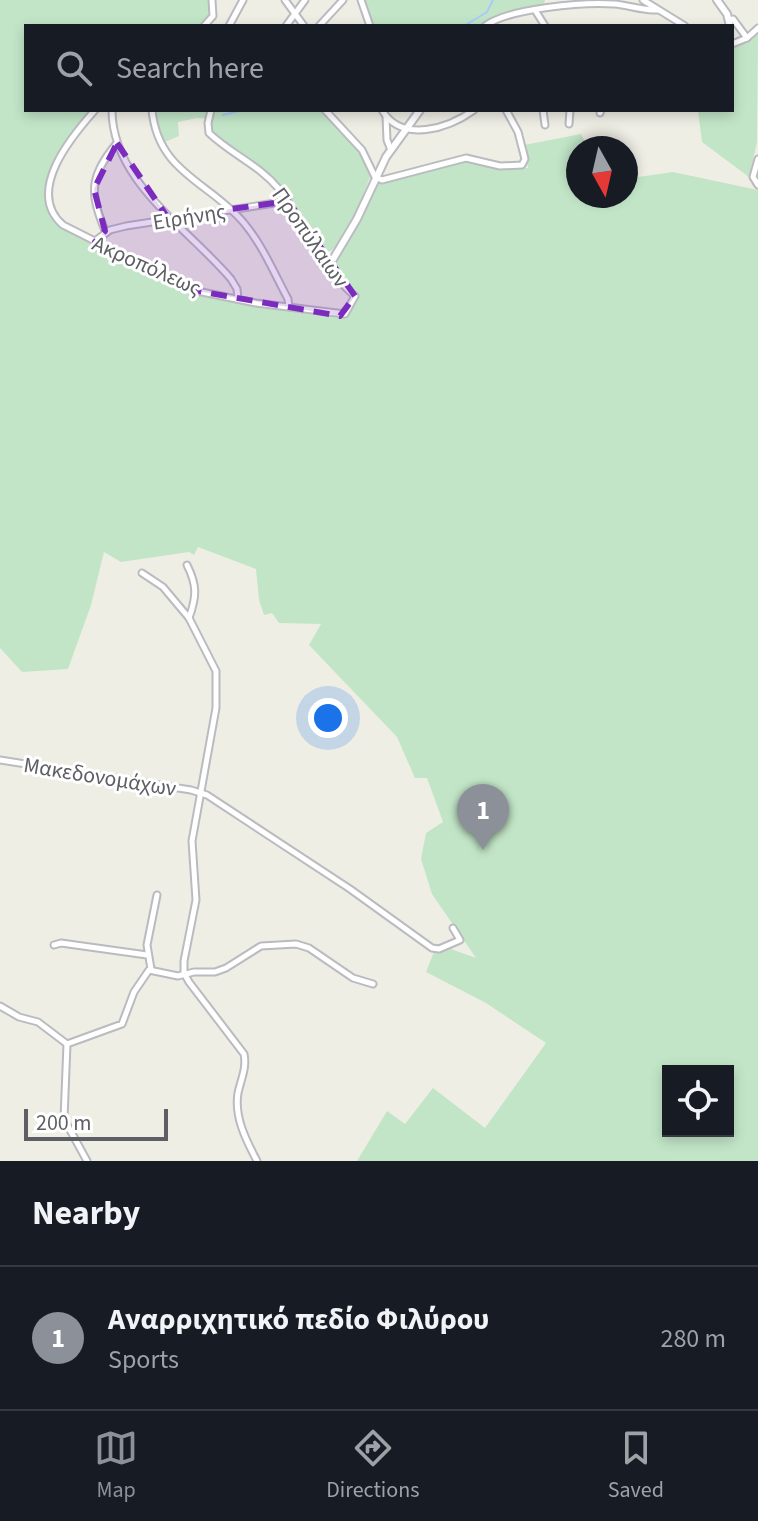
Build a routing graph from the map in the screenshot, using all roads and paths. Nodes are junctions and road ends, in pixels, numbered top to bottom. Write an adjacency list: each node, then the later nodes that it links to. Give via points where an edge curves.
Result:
1 (212, 0): 13 (street, via 213,16)
2 (243, 0): 14 (street)
3 (285, 0): 11 (street)
4 (305, 0): 11 (street)
5 (342, 0): 17 (street)
6 (361, 0): 18 (street)
7 (643, 0): 10 (street)
8 (717, 0): 12 (street)
9 (535, 10): 10 (street, via 606,3); 19 (street); 20 (street)
10 (658, 10): 21 (street)
11 (296, 14): 15 (street); 16 (street)
12 (730, 23): 23 (street, via 733,19)
13 (206, 24)
14 (230, 24)
15 (288, 24)
16 (303, 24)
17 (321, 24)
18 (369, 24)
19 (489, 24)
20 (544, 24)
21 (682, 24)
22 (758, 28): 23 (street)
23 (747, 38): 24 (street)
24 (734, 43)
25 (93, 112): 49 (street, Ακροπόλεως, via 58,161 49,193 58,220)
26 (112, 112): 40 (street)
27 (153, 112): 46 (street, via 173,162)
28 (211, 112): 45 (street, Προπύλαιων, via 209,133 263,173)
29 (327, 112): 43 (street, via 359,147)
30 (383, 112): 36 (street)
31 (418, 112): 39 (street)
32 (470, 112): 39 (street, via 436,129)
33 (507, 112): 43 (street, via 520,137 524,164 500,166 466,158 393,178)
34 (543, 112): 38 (street)
35 (570, 112): 37 (street)
36 (386, 117): 39 (street); 41 (street)
37 (569, 124)
38 (545, 125)
39 (407, 127): 41 (street)
40 (117, 143): 47 (street); 48 (street, via 100,168 94,189 95,208)
41 (391, 150): 43 (street)
42 (758, 159): 44 (street, via 753,177)
43 (375, 177): 50 (street)
44 (758, 185)
45 (288, 201): 46 (street, Ειρήνης); 50 (street, Προπύλαιων)
46 (230, 209): 47 (street, Ειρήνης); 53 (street, via 258,241)
47 (168, 218): 48 (street, Ειρήνης); 52 (street, via 228,275)
48 (106, 233): 49 (street, Ειρήνης)
49 (95, 242): 52 (street, Ακροπόλεως, via 187,288)
50 (329, 266): 51 (street, Προπύλαιων)
51 (355, 296): 53 (street, Ακροπόλεως, via 342,315)
52 (238, 299): 53 (street, Ακροπόλεως)
53 (289, 307)
54 (187, 565): 56 (street, via 196,597)
55 (142, 573): 56 (street, via 163,587)
56 (189, 618): 58 (street, via 216,671 216,708)
57 (0, 760): 58 (street, Μακεδονομάχων)
58 (200, 792): 60 (street, via 432,948 460,940); 64 (street, via 192,841 196,900)
59 (157, 895): 62 (street)
60 (453, 928)
61 (54, 945): 62 (street)
62 (147, 955): 63 (street)
63 (151, 969): 64 (street); 67 (street, via 134,992 122,1024)
64 (185, 975): 65 (street, via 219,971 264,945 296,944); 69 (street, via 244,1054 238,1115)
65 (373, 984)
66 (0, 1006): 67 (street, via 38,1022)
67 (67, 1044): 68 (street, via 64,1119)
68 (87, 1161)
69 (257, 1161)

